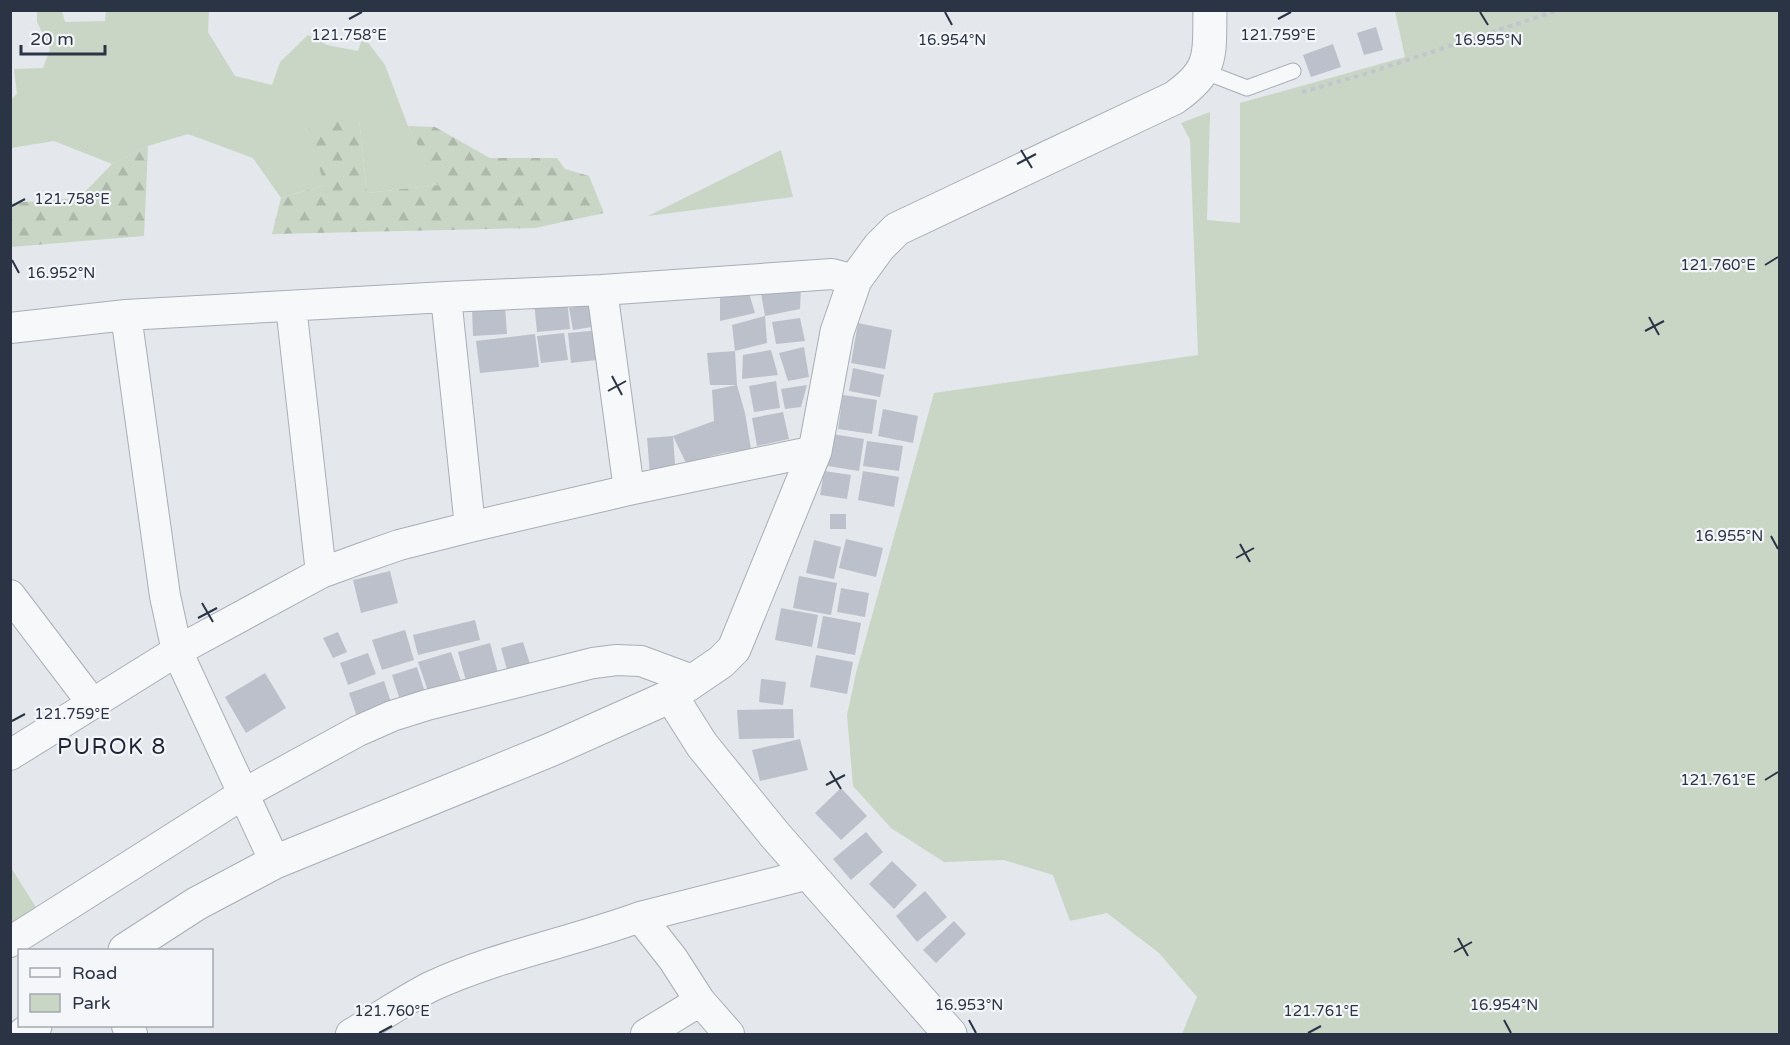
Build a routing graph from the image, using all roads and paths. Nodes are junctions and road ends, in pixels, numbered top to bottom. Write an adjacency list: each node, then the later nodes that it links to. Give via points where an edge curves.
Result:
1 (1209, 10): 3 (street, via 1208,58)
2 (1559, 10): 5 (path)
3 (1203, 71): 4 (lane, via 1247,88); 6 (street, via 1174,98 897,229)
4 (1293, 71)
5 (1301, 92)
6 (855, 280): 7 (street, via 832,274); 12 (street, via 837,333)
7 (602, 290): 8 (street); 13 (street)
8 (446, 297): 9 (street); 14 (street)
9 (291, 306): 10 (street); 15 (street)
10 (126, 315): 11 (street); 17 (street, via 165,596)
11 (10, 328)
12 (815, 451): 13 (street); 18 (street, via 734,649)
13 (629, 490): 14 (street)
14 (470, 527): 15 (street, via 399,545)
15 (321, 573): 17 (street)
16 (10, 595): 19 (street)
17 (177, 651): 19 (street); 21 (street)
18 (683, 688): 21 (street, via 642,661 592,663 392,716); 22 (street, via 550,750); 23 (street, via 702,745)
19 (93, 704): 20 (street)
20 (10, 754)
21 (243, 794): 22 (street); 25 (street)
22 (275, 862): 26 (street, via 196,904)
23 (809, 874): 24 (street); 31 (street)
24 (640, 917): 27 (street); 28 (street, via 492,963 430,988)
25 (10, 942)
26 (128, 949)
27 (700, 1001): 29 (street); 30 (street)
28 (351, 1035)
29 (646, 1035)
30 (729, 1035)
31 (950, 1035)

